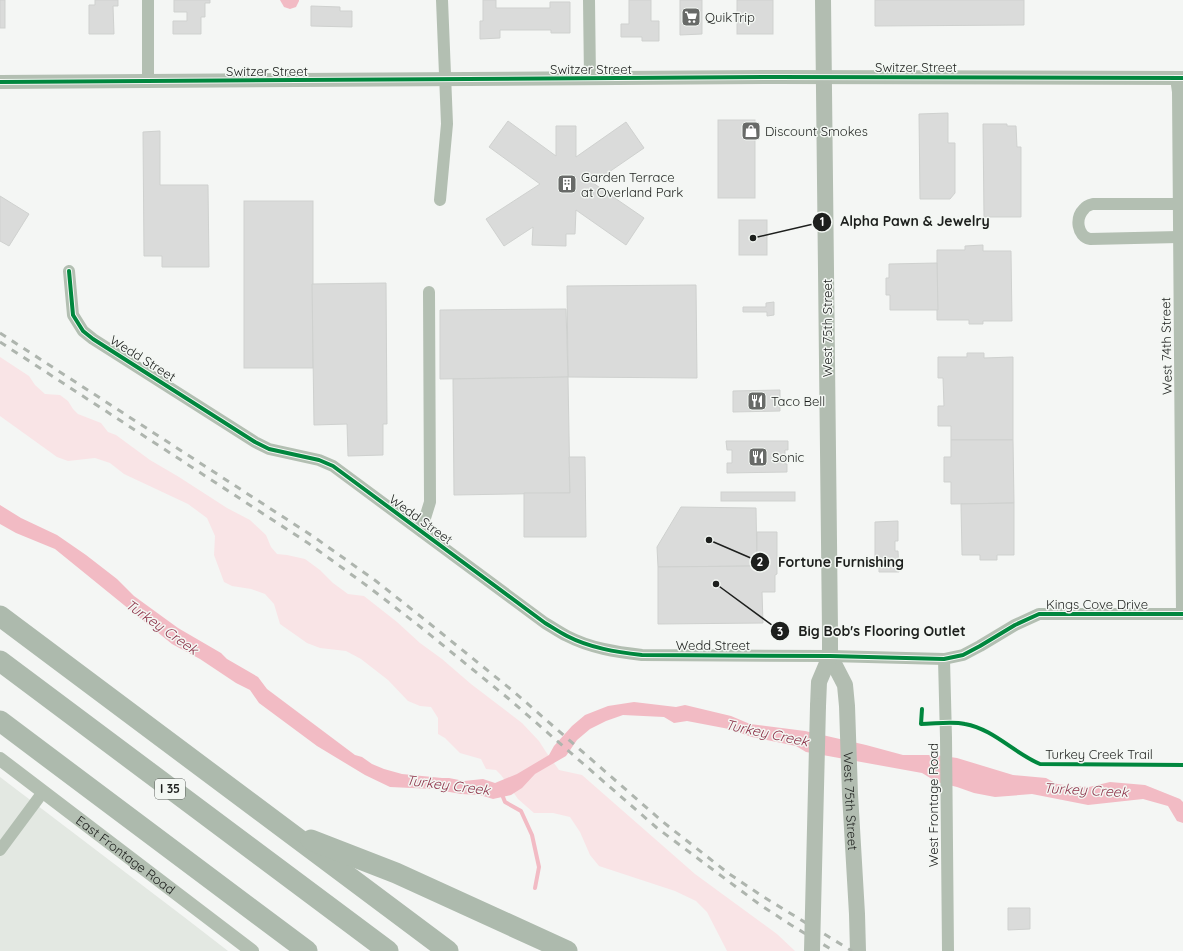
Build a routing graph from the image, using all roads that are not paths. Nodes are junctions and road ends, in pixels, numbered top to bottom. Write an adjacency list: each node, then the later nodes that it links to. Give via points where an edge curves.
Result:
1 (148, 0): 10 (street)
2 (442, 0): 8 (street)
3 (589, 0): 7 (street)
4 (823, 0): 5 (main road, West 75th Street)
5 (824, 77): 6 (street, Switzer Street); 7 (street, Switzer Street); 21 (main road, West 75th Street)
6 (1180, 78): 12 (street, West 74th Street)
7 (590, 79): 8 (street, Switzer Street)
8 (444, 80): 10 (street, Switzer Street); 11 (street, via 447,124)
9 (0, 82): 10 (street, Switzer Street)
10 (148, 82)
11 (440, 200)
12 (1179, 204): 13 (street, West 74th Street); 14 (street, via 1093,204 1085,207 1078,222 1082,234 1090,239)
13 (1181, 217): 14 (street, West 74th Street)
14 (1179, 237): 17 (street, West 74th Street)
15 (69, 271): 18 (street, Wedd Street, via 72,315 83,331 255,442 269,449 319,460 333,466)
16 (429, 292): 18 (street, via 430,502)
17 (1182, 478): 19 (street, West 74th Street)
18 (421, 531): 21 (street, Wedd Street, via 545,623 591,646 642,655)
19 (1183, 614): 22 (street, Kings Cove Drive, via 1039,614 963,655)
20 (0, 616): 27 (highway)
21 (830, 656): 22 (street, Kings Cove Drive); 34 (main road, West 75th Street, bridge, via 819,682); 35 (main road, West 75th Street, via 845,685 847,706)
22 (944, 659): 36 (street, West Frontage Road)
23 (0, 662): 31 (highway, I 35)
24 (0, 721): 30 (highway)
25 (0, 759): 26 (street, East Frontage Road)
26 (43, 792): 28 (street); 29 (street, East Frontage Road)
27 (286, 830): 32 (highway); 33 (highway, via 396,873)
28 (0, 850)
29 (252, 951)
30 (307, 951)
31 (388, 951)
32 (448, 951)
33 (567, 951)
34 (812, 951)
35 (858, 951)
36 (948, 951)

